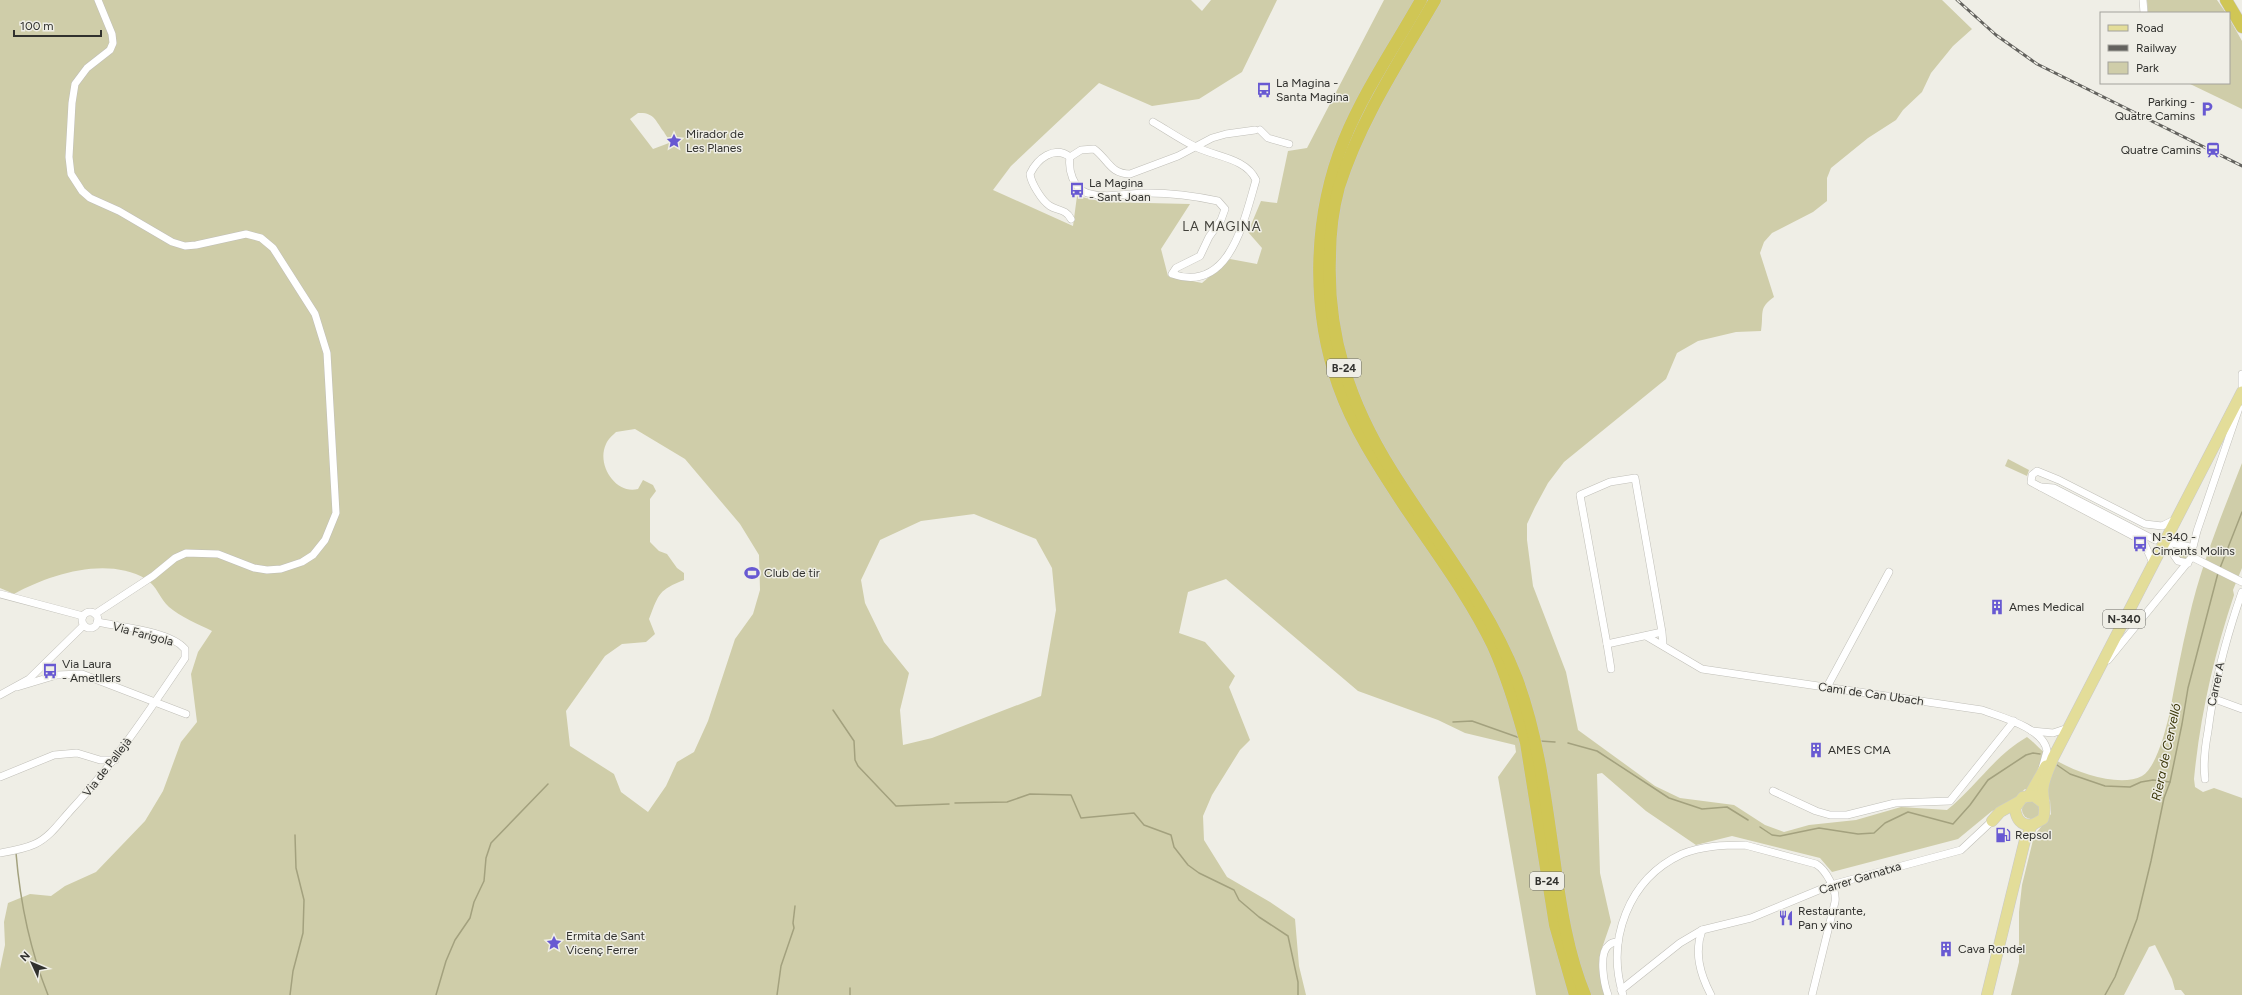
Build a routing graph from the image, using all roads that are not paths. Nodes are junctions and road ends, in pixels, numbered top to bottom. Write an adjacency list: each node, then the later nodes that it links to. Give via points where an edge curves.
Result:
1 (98, 0): 26 (street, via 112,34 113,43 110,50 84,71 75,84 69,149 71,174 90,198 119,211 172,242 186,246 196,245 246,234 261,238 272,248 314,314 327,353 336,513 325,540 313,555 302,562 281,569 267,570 254,568 218,554 186,553)
2 (1421, 0): 44 (highway, B-24, via 1366,95 1337,160 1323,215 1320,242 1322,308 1338,386 1361,437 1481,624)
3 (1435, 0): 44 (highway, B-24, via 1363,126 1339,189 1332,224 1330,263 1335,337 1348,382 1365,422 1392,472 1457,566 1490,620 1518,681)
4 (2143, 0): 6 (street)
5 (2226, 0): 7 (highway)
6 (2144, 12)
7 (2242, 27)
8 (1153, 122): 10 (street)
9 (1289, 144): 10 (street, via 1268,138 1258,130 1212,138)
10 (1196, 148): 11 (street, via 1130,174 1114,170 1094,148 1081,150); 11 (street, via 1252,170 1256,180 1234,246 1221,264 1206,275 1192,278 1172,274 1176,268 1200,256 1223,215 1224,209 1218,201 1173,194 1088,193 1073,179)
11 (1070, 157): 12 (street, via 1064,154 1049,154 1040,160 1030,174 1045,202 1066,212)
12 (1070, 219)
13 (2242, 374): 14 (street)
14 (2242, 386)
15 (2242, 392): 19 (main road, N-340)
16 (2242, 399): 20 (street, via 2211,486)
17 (2047, 476): 18 (street, via 2037,471 2032,475 2031,482); 18 (street, via 2056,485 2156,539 2054,488); 19 (street, via 2145,524 2162,526)
18 (2041, 487): 21 (street, via 2137,538 2145,545)
19 (2176, 518): 21 (main road, N-340)
20 (2193, 558): 20 (street, via 2178,561 2170,546 2186,545); 23 (street); 36 (street)
21 (2153, 563): 36 (main road, N-340)
22 (1889, 572): 38 (street)
23 (2241, 582)
24 (0, 594): 27 (street)
25 (2241, 597): 40 (street, Carrer A, via 2220,662)
26 (95, 614): 27 (street); 28 (street)
27 (83, 616): 29 (street)
28 (97, 622): 29 (street, via 92,628); 34 (street, Via Farigola, via 156,634 177,642)
29 (84, 625): 37 (street, via 42,667)
30 (1662, 632): 31 (street); 32 (street, via 1634,478 1610,482 1580,495); 33 (street)
31 (1646, 636): 32 (street); 33 (street, Camí de Can Ubach)
32 (1607, 644): 35 (street)
33 (1663, 645): 38 (street, Camí de Can Ubach, via 1702,669)
34 (185, 649): 41 (street, Via de Pallejà, via 185,658)
35 (1610, 669)
36 (2095, 676): 46 (main road, N-340)
37 (16, 687): 39 (street); 41 (street, via 57,675 82,674)
38 (1827, 687): 45 (street, Camí de Can Ubach, via 1982,710)
39 (0, 695)
40 (2212, 698): 42 (street); 54 (street, Carrer A, via 2203,765)
41 (157, 702): 43 (street); 50 (street, Via de Pallejà)
42 (2242, 709)
43 (186, 714)
44 (1523, 714): 51 (highway, B-24)
45 (2014, 722): 47 (street, Camí de Can Ubach); 56 (street, via 1950,801 1895,803 1847,815 1830,815)
46 (2068, 728): 47 (street, Camí de Can Ubach, via 2053,733); 48 (main road, N-340)
47 (2032, 731): 48 (street, Camí de Can Ubach, via 2042,739)
48 (2052, 753): 55 (main road, N-340); 55 (main road, N-340, via 2041,770)
49 (100, 760): 50 (street); 52 (street); 53 (street, via 77,753 54,754)
50 (114, 760): 52 (street, Via de Pallejà)
51 (1535, 765): 65 (highway, B-24, via 1555,925); 66 (highway, B-24, via 1564,924)
52 (102, 774): 60 (street, Via de Pallejà, via 42,840 26,848)
53 (0, 777)
54 (2205, 779)
55 (2035, 789): 57 (main road); 59 (main road, via 2045,808 2043,818)
56 (1773, 790)
57 (2018, 802): 58 (main road, via 2000,812); 59 (main road, via 2015,808)
58 (1992, 821): 59 (main road, via 2008,815); 61 (street, Carrer Garnatxa, via 1961,850)
59 (2024, 823): 70 (main road, via 2025,840)
60 (0, 853)
61 (1832, 885): 62 (street, Carrer Garnatxa, via 1751,918); 63 (street, via 1816,864 1745,845 1695,850 1659,868 1638,890 1621,923); 69 (street, via 1836,896 1835,902)
62 (1702, 930): 64 (street, Carrer Garnatxa, via 1680,943); 68 (street, via 1697,952 1704,980)
63 (1618, 942): 64 (street, via 1618,971); 67 (street, via 1609,945 1603,960)
64 (1622, 992)
65 (1575, 995)
66 (1585, 995)
67 (1608, 995)
68 (1711, 995)
69 (1812, 995)
70 (1987, 995)

